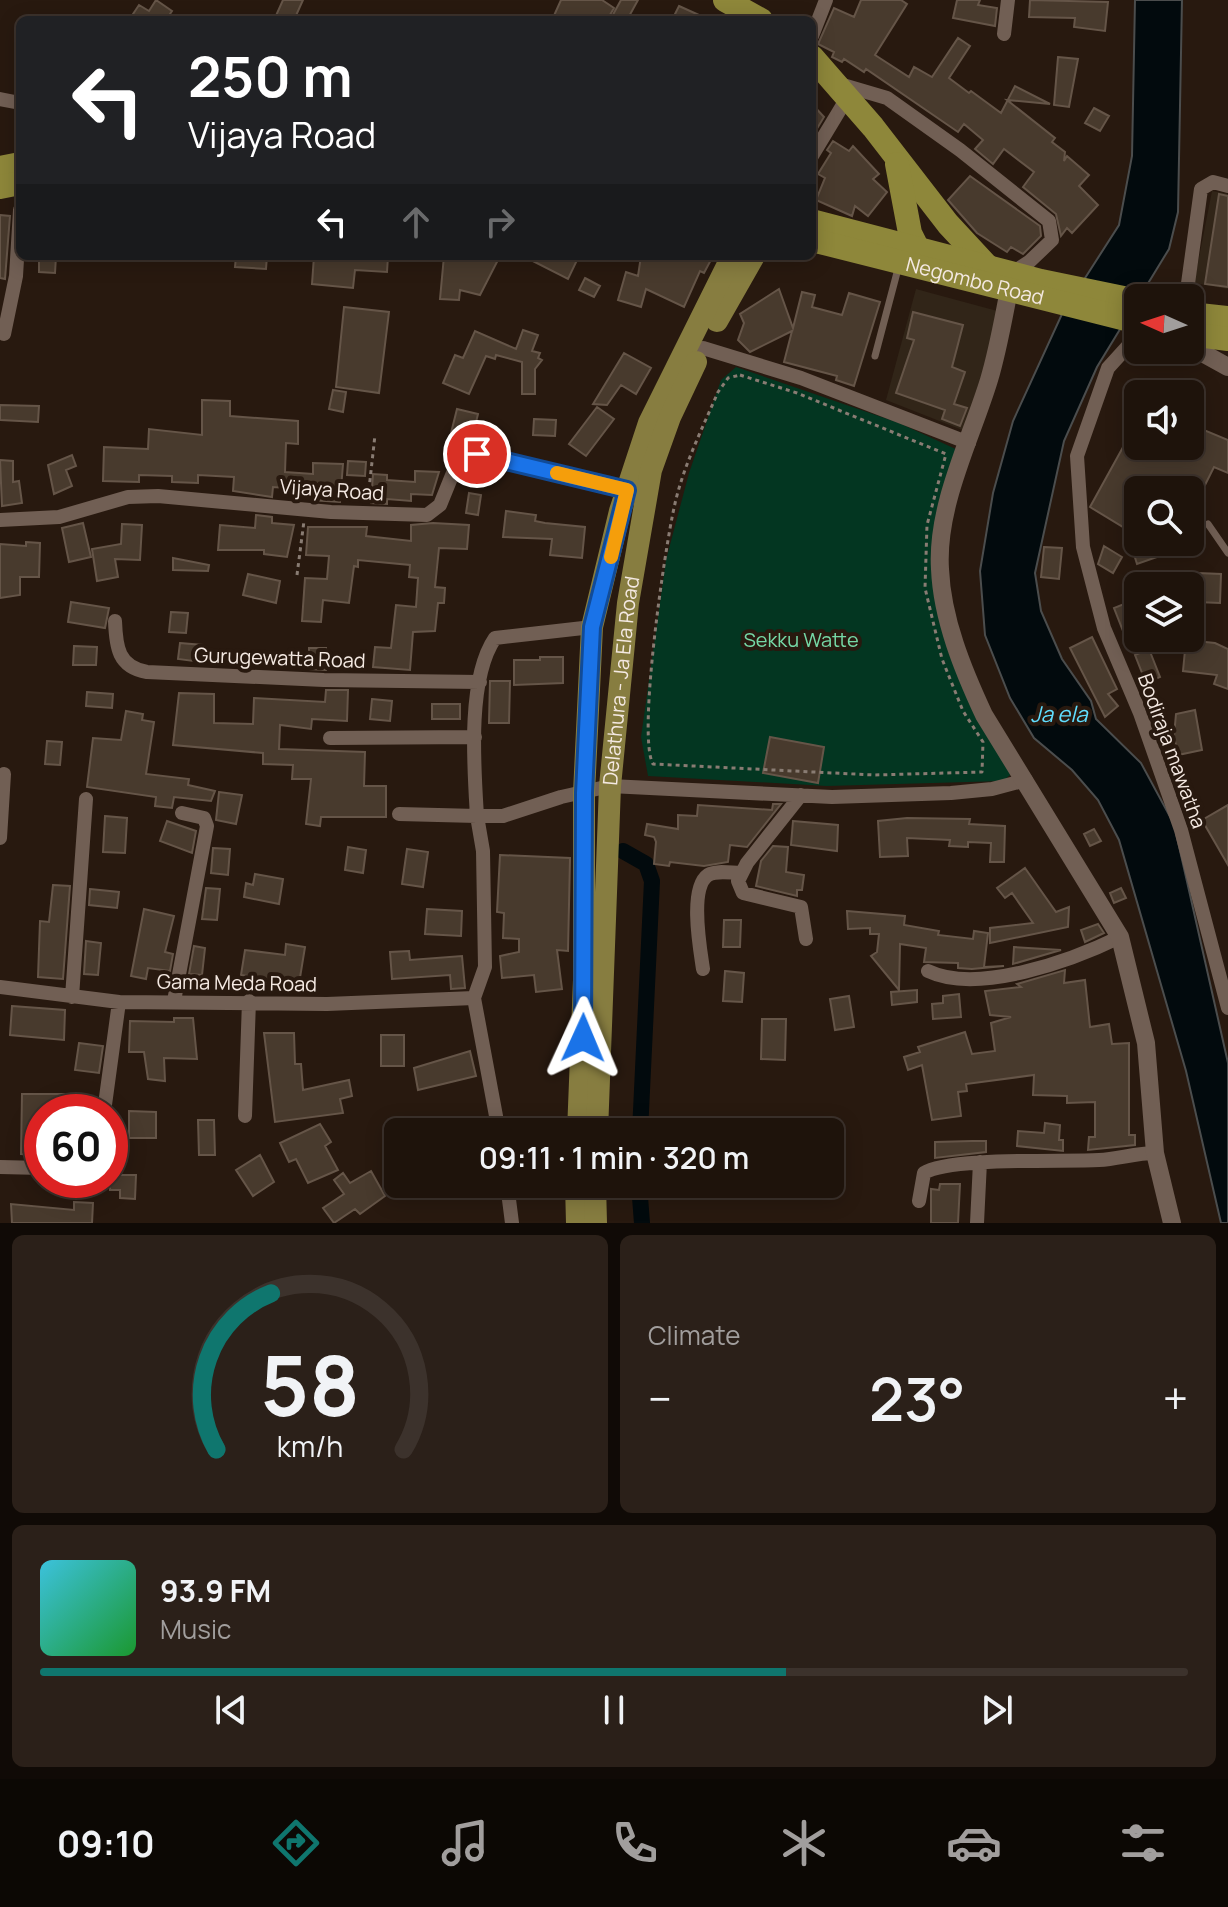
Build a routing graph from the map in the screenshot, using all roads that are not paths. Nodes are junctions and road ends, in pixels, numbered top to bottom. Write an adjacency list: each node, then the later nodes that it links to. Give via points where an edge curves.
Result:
1 (725, 0): 4 (highway)
2 (826, 0): 5 (street)
3 (1008, 0): 6 (street)
4 (754, 16)
5 (816, 26)
6 (1004, 34)
7 (816, 61): 8 (highway)
8 (842, 90): 9 (street); 10 (highway); 21 (street, via 887,98 1049,221 1052,240)
9 (816, 147)
10 (895, 158): 12 (highway); 20 (highway)
11 (1228, 186): 22 (street, via 1213,182 1201,189)
12 (905, 191): 14 (highway, via 891,217); 16 (highway)
13 (816, 222): 14 (highway, Negombo Road)
14 (861, 232): 16 (highway, Negombo Road)
15 (816, 241): 16 (highway, Negombo Road)
16 (908, 256): 20 (highway, Negombo Road); 21 (highway, Negombo Road, via 941,272); 33 (lane)
17 (17, 260): 27 (street)
18 (730, 260): 36 (main road, Delathura - Ja Ela Road, via 649,423)
19 (752, 260): 30 (main road, Delathura - Ja Ela Road)
20 (987, 266): 21 (highway, Negombo Road)
21 (1017, 283): 23 (highway, Negombo Road); 25 (highway, Negombo Road); 35 (street)
22 (1188, 284)
23 (1124, 299)
24 (1204, 315): 26 (highway)
25 (1124, 317)
26 (1228, 318)
27 (4, 334)
28 (1204, 336): 29 (highway)
29 (1228, 339)
30 (703, 348): 35 (street, via 801,378); 36 (main road, Delathura - Ja Ela Road)
31 (1124, 350): 66 (street, Bodiraja mawatha, via 1108,368 1077,456 1083,547 1104,628 1181,830)
32 (1204, 354): 34 (street)
33 (875, 356)
34 (1228, 367)
35 (969, 443): 46 (street, via 945,518 939,565 942,596 984,715)
36 (635, 491): 37 (street, Vijaya Road, via 477,454 465,455 440,505 427,515 158,496 128,497 59,517); 41 (main road, Delathura - Ja Ela Road); 47 (main road, Delathura - Ja Ela Road)
37 (0, 520)
38 (1208, 524): 39 (lane)
39 (1228, 553)
40 (115, 621): 42 (street, Gurugewatta Road, via 116,646 133,670)
41 (592, 627): 42 (street, via 495,638 485,653); 48 (main road, Delathura - Ja Ela Road)
42 (480, 682): 43 (street)
43 (475, 737): 44 (street); 53 (street)
44 (330, 738)
45 (4, 774): 54 (street)
46 (1026, 780): 49 (street, via 951,793); 56 (street)
47 (610, 786): 48 (street); 49 (street); 71 (main road, Delathura - Ja Ela Road)
48 (584, 793): 53 (street, via 503,816); 70 (main road, Delathura - Ja Ela Road)
49 (801, 795): 55 (street)
50 (86, 799): 62 (street)
51 (182, 813): 63 (street, via 204,818 207,826)
52 (399, 814): 53 (street)
53 (477, 816): 61 (street, via 483,851 485,967)
54 (0, 838)
55 (740, 873): 57 (street, via 743,893 801,907); 58 (street, via 713,873 700,887 697,922)
56 (1120, 937): 59 (street, via 1078,958 990,977 946,979); 72 (street, via 1146,1043)
57 (806, 939)
58 (703, 969)
59 (928, 971)
60 (0, 987): 62 (street, Gama Meda Road)
61 (475, 996): 64 (street, Gama Meda Road, via 394,1004); 69 (street)
62 (72, 997): 65 (street, Gama Meda Road)
63 (174, 1001): 64 (street, Gama Meda Road); 65 (street, Gama Meda Road)
64 (249, 1001): 68 (street)
65 (119, 1002): 67 (street)
66 (1228, 1008)
67 (106, 1094)
68 (245, 1116)
69 (497, 1118)
70 (579, 1118)
71 (598, 1118)
72 (1155, 1153): 73 (street); 84 (street)
73 (980, 1162): 79 (street, via 930,1169 924,1173); 83 (street)
74 (0, 1167): 75 (street)
75 (24, 1168)
76 (509, 1198): 80 (street)
77 (576, 1198): 81 (main road)
78 (595, 1198): 82 (main road)
79 (919, 1201)
80 (512, 1223)
81 (577, 1223)
82 (596, 1223)
83 (977, 1223)
84 (1172, 1223)

